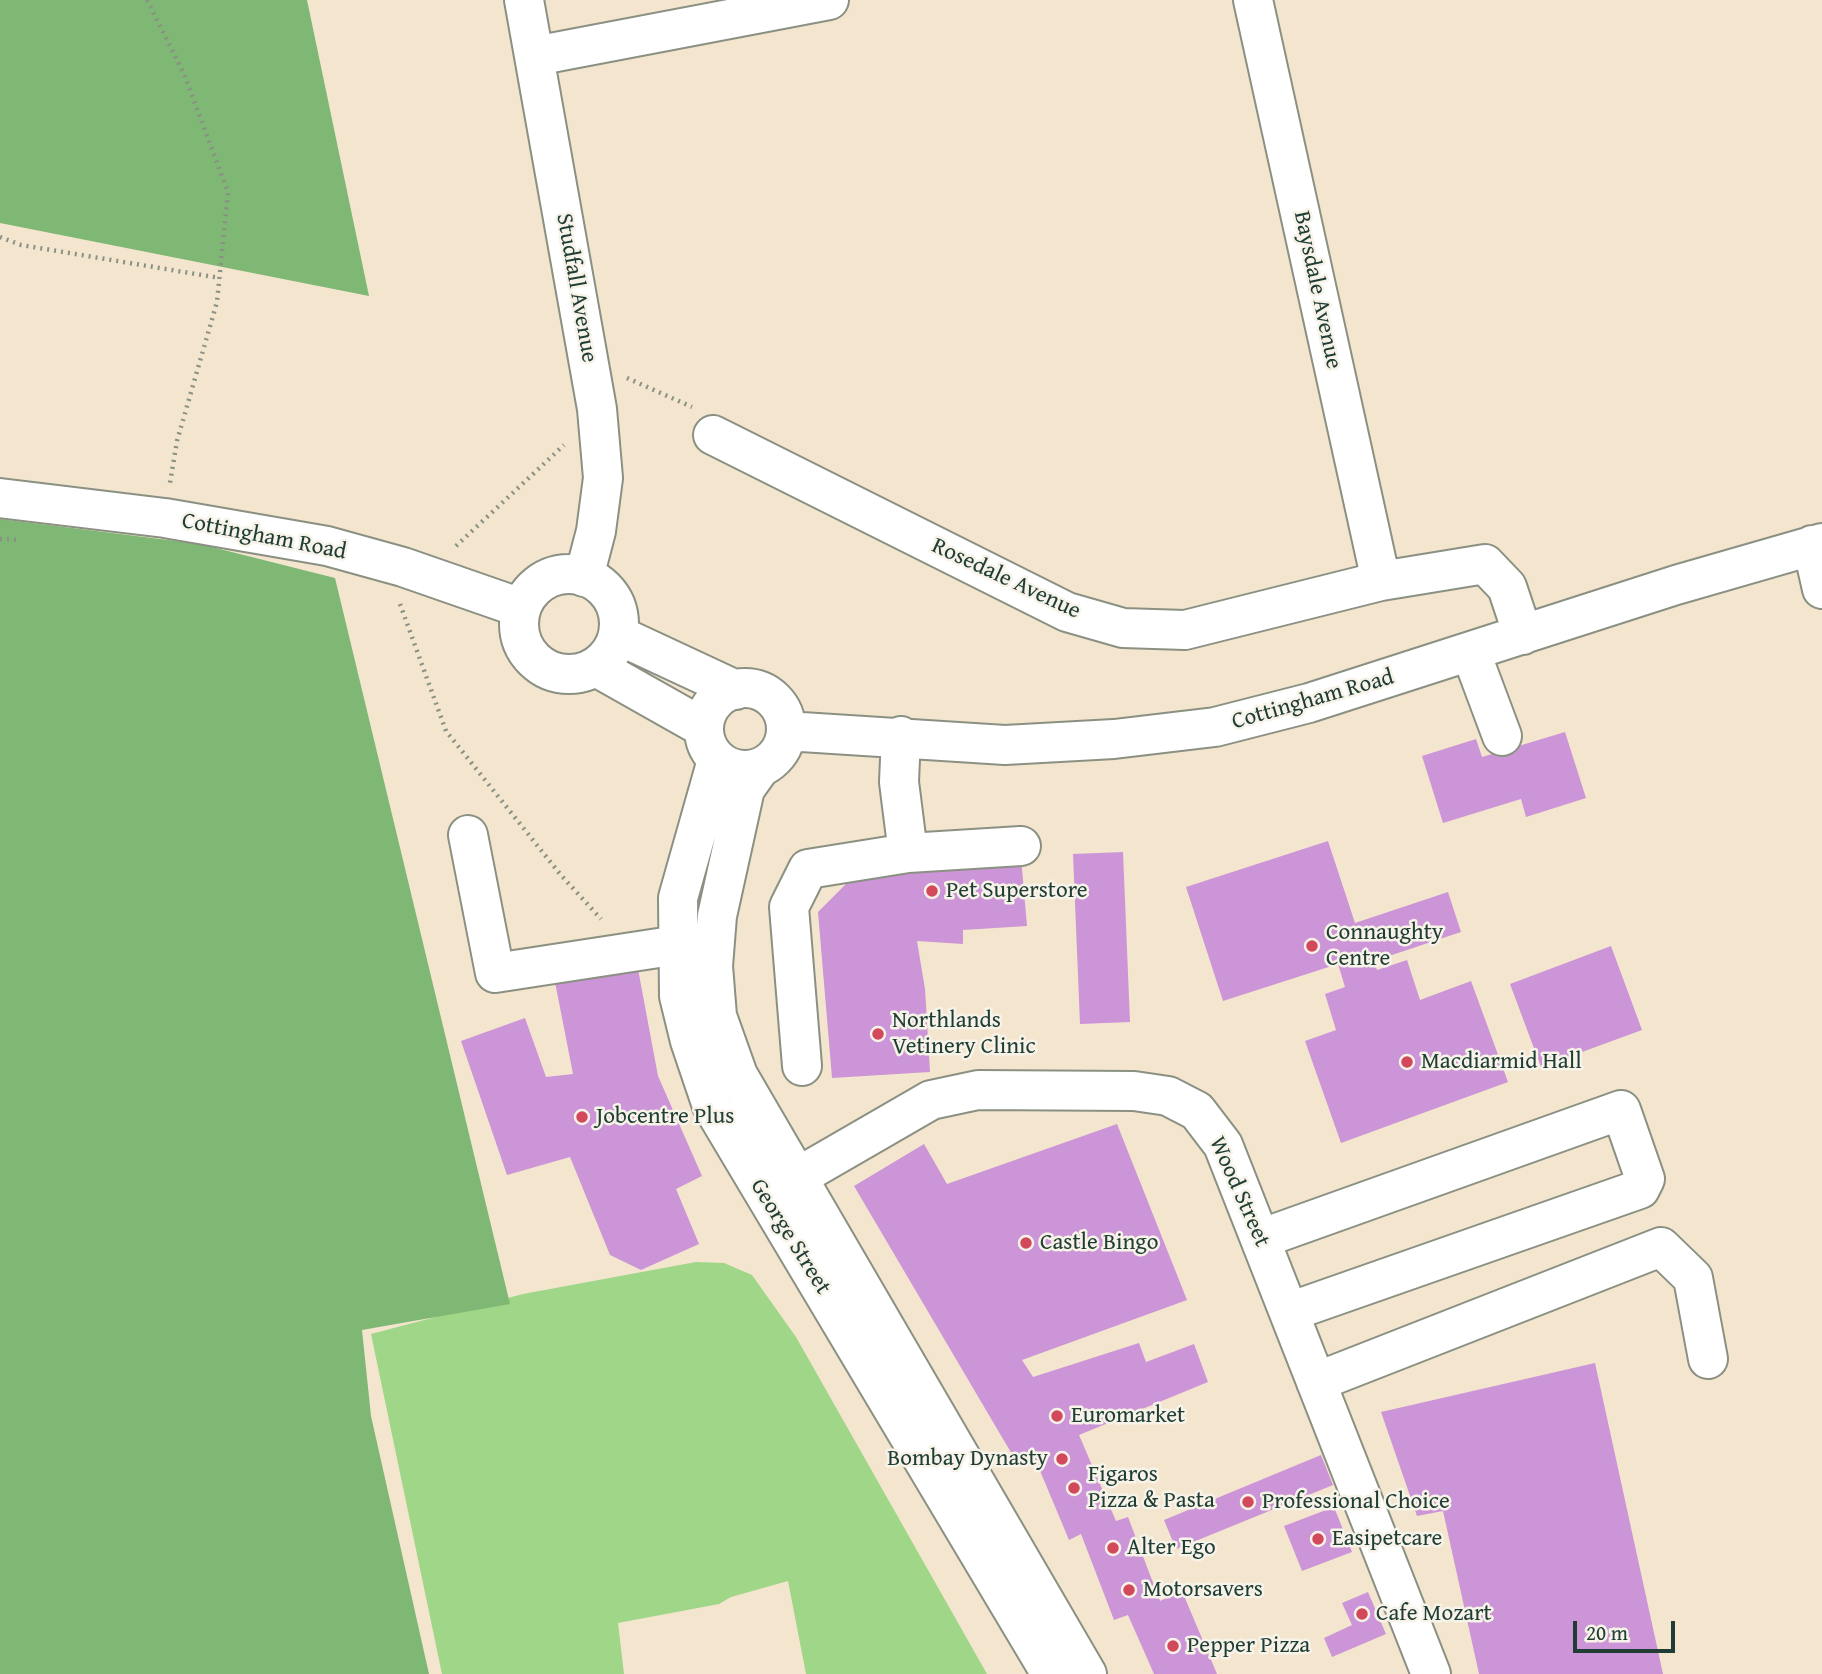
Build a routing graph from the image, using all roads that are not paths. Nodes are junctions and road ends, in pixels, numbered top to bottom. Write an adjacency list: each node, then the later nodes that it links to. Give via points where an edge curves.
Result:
1 (524, 0): 4 (street, Studfall Avenue)
2 (829, 0): 4 (street)
3 (1253, 0): 9 (street, Baysdale Avenue)
4 (535, 56): 8 (street, Studfall Avenue, via 589,367 603,478)
5 (713, 435): 9 (street, Rosedale Avenue, via 1067,612 1123,628 1185,629)
6 (0, 498): 11 (street, Cottingham Road, via 165,518 314,544 403,567)
7 (1817, 544): 10 (street); 13 (street, Cottingham Road)
8 (584, 577): 11 (street, via 569,574 540,583); 12 (street, via 598,583 616,606)
9 (1381, 581): 13 (street, Rosedale Avenue, via 1485,564 1507,587)
10 (1822, 589)
11 (521, 608): 15 (street, via 520,638 537,664 566,674)
12 (618, 635): 15 (street, via 614,648); 16 (street)
13 (1523, 635): 14 (street, Cottingham Road)
14 (1471, 653): 18 (street, Cottingham Road, via 1215,727 1005,745); 19 (street)
15 (596, 667): 20 (street)
16 (736, 690): 17 (street, via 761,691 771,698 785,718); 20 (street, via 713,703)
17 (786, 731): 18 (street, Cottingham Road); 21 (street, via 778,753)
18 (901, 736): 24 (street, via 899,782)
19 (1502, 736)
20 (711, 744): 21 (street, via 737,769); 25 (street, George Street, via 678,898)
21 (760, 768): 27 (street, George Street, via 745,789 717,916 713,965 717,1016 738,1075)
22 (468, 835): 25 (street, via 495,973)
23 (1021, 846): 24 (street)
24 (908, 853): 26 (street, via 808,869 789,907)
25 (678, 945): 32 (street, George Street, via 679,996 712,1106)
26 (802, 1066)
27 (796, 1178): 28 (street, Wood Street, via 932,1100 978,1090 1134,1091 1168,1096 1197,1111 1223,1145); 33 (street, George Street)
28 (1260, 1239): 29 (street, Wood Street); 29 (street, via 1621,1110 1645,1179 1640,1189)
29 (1289, 1312): 31 (street, Wood Street)
30 (1708, 1359): 31 (street, via 1693,1278 1661,1247)
31 (1316, 1382): 34 (street, Wood Street)
32 (1051, 1674)
33 (1087, 1674)
34 (1431, 1674)

